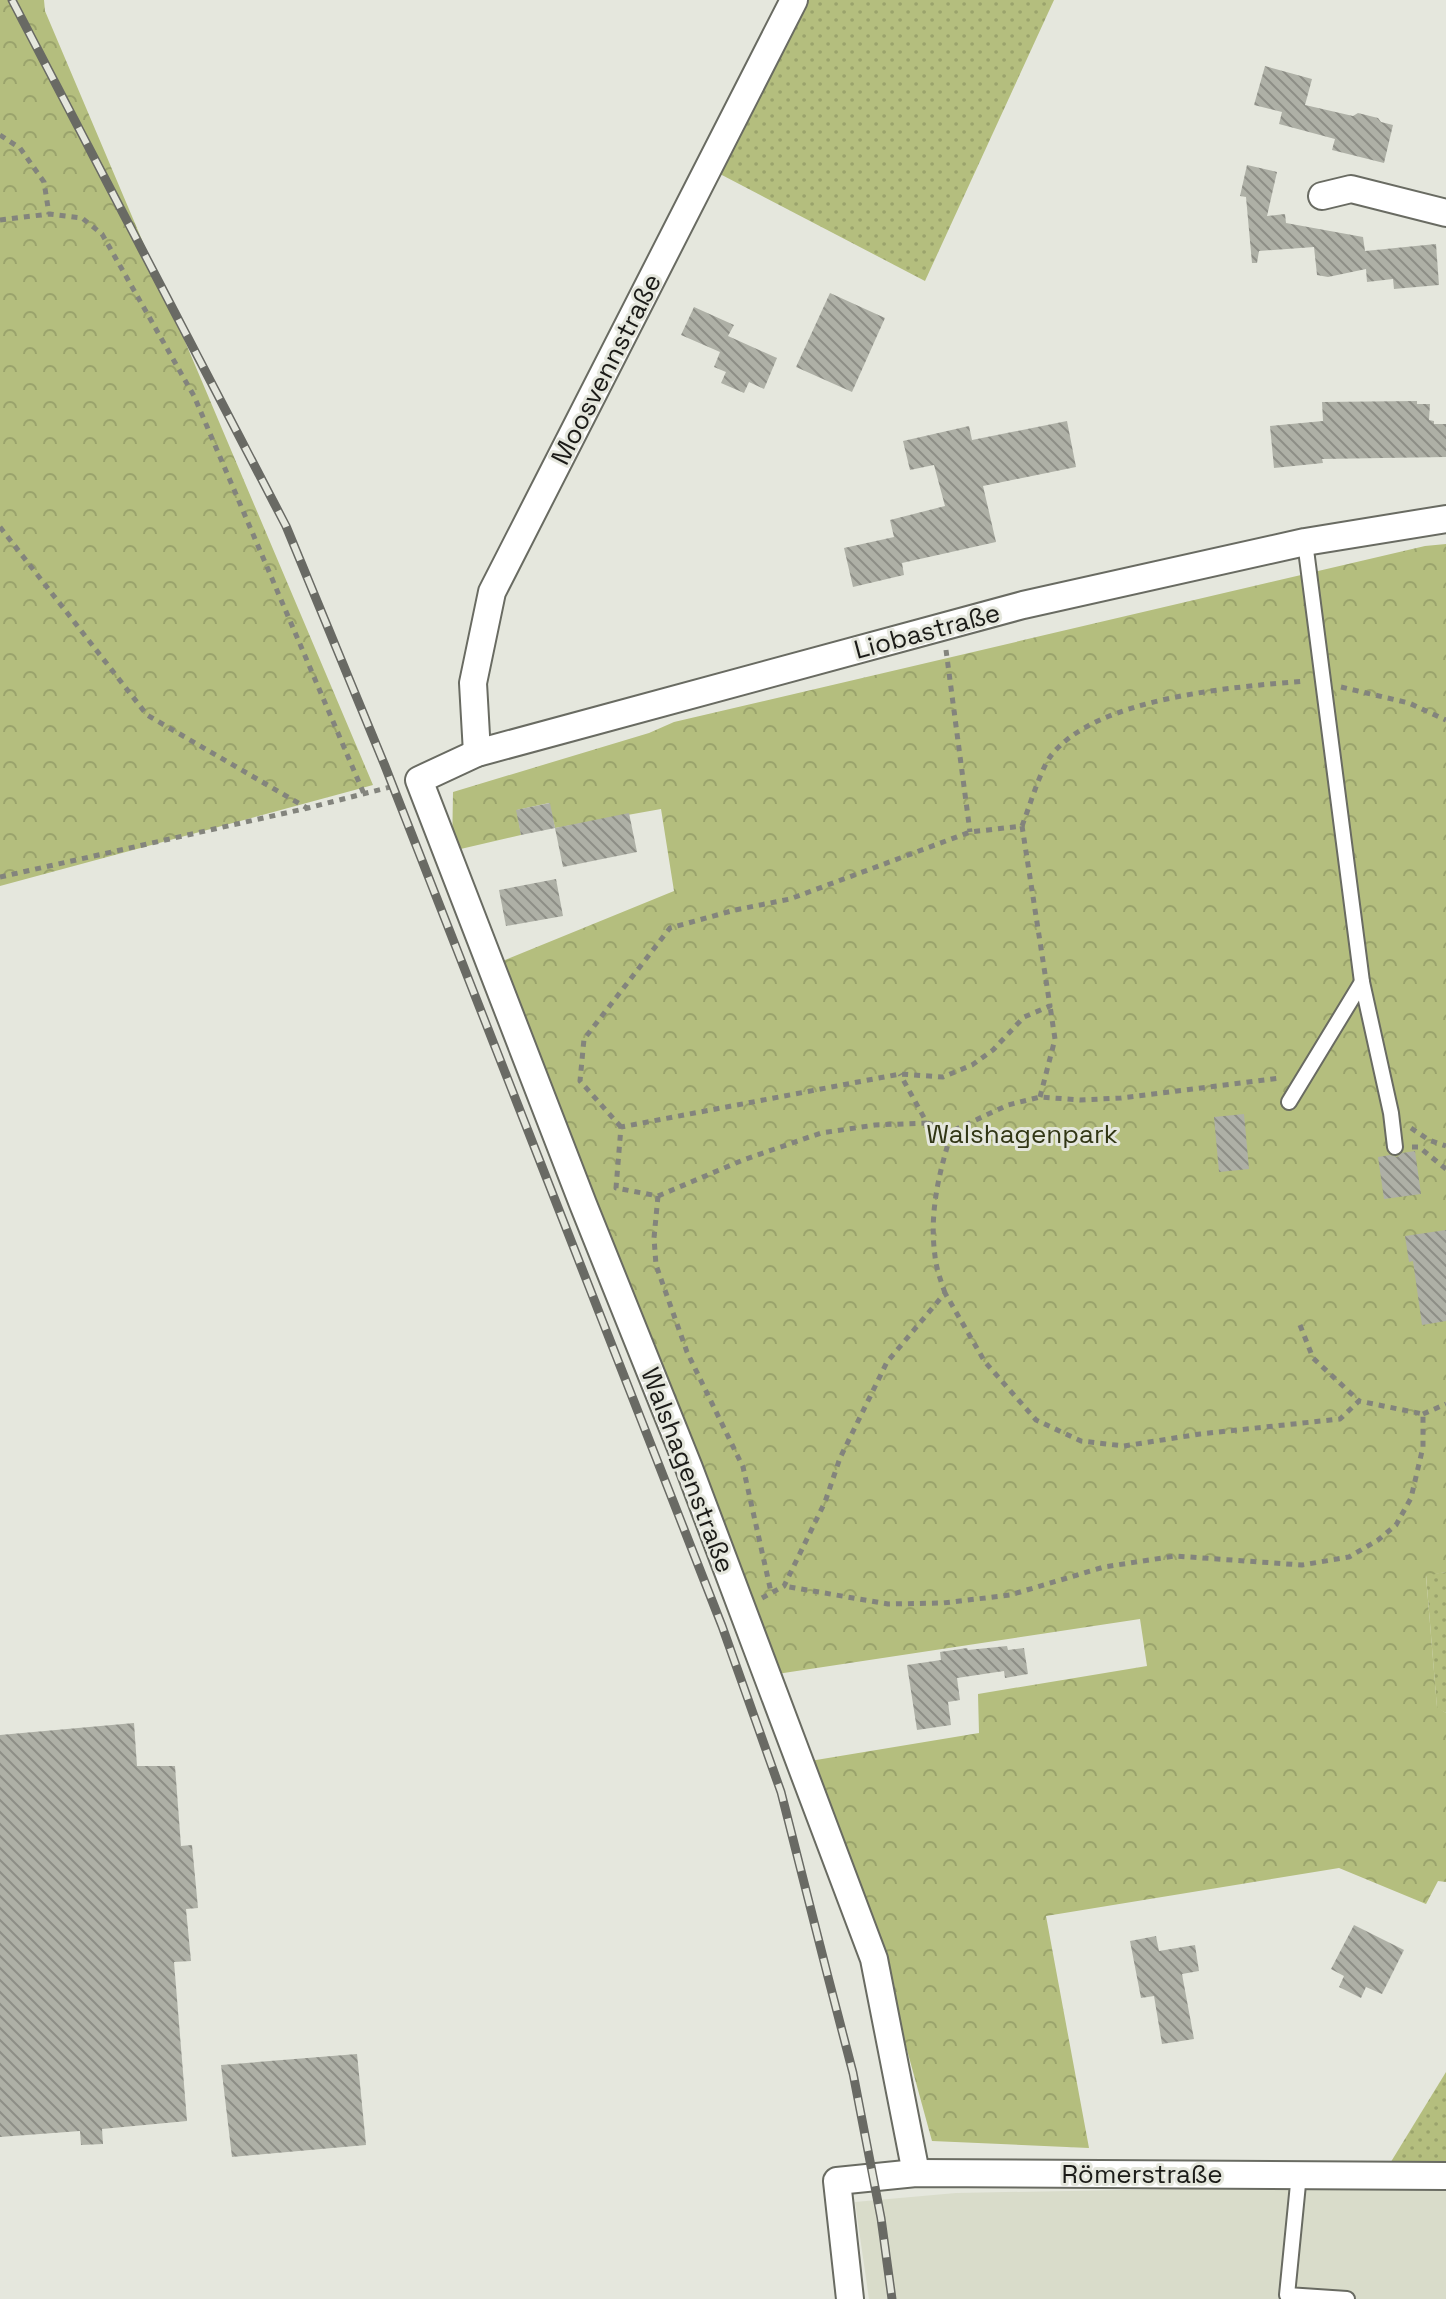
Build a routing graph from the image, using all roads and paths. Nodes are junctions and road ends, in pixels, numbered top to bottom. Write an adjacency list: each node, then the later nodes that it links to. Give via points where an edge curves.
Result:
1 (794, 0): 13 (street, Moosvennstraße, via 492,592 473,683)
2 (0, 135): 5 (path, via 20,148 44,182)
3 (1322, 196): 4 (street, via 1351,189)
4 (1446, 213)
5 (49, 214): 6 (path); 15 (path, via 82,218 102,234 194,396)
6 (0, 220)
7 (1446, 519): 9 (street, Liobastraße)
8 (0, 527): 16 (path, via 147,715)
9 (1305, 542): 10 (street, Liobastraße); 11 (lane)
10 (943, 626): 13 (street, Liobastraße); 18 (path)
11 (1323, 679): 12 (path, via 1409,703); 17 (path, via 1224,688 1123,710 1074,732 1049,758); 20 (lane)
12 (1446, 720)
13 (477, 753): 14 (street, Liobastraße)
14 (419, 780): 15 (path); 40 (street, Walshagenstraße, via 689,1468 874,1959)
15 (364, 794): 16 (path)
16 (308, 808): 19 (path)
17 (1022, 826): 18 (path); 21 (path)
18 (970, 832): 28 (path, via 790,899 670,928 584,1039 580,1081)
19 (0, 877)
20 (1362, 982): 23 (lane); 26 (lane)
21 (1050, 1006): 22 (path, via 1024,1017 972,1065 943,1077); 24 (path, via 1055,1039)
22 (900, 1074): 27 (path); 28 (path)
23 (1305, 1075): 24 (path, via 1121,1098); 25 (lane)
24 (1040, 1097): 29 (path, via 1008,1105)
25 (1289, 1102)
26 (1391, 1113): 30 (path); 31 (lane)
27 (927, 1123): 29 (path); 33 (path, via 821,1133)
28 (621, 1127): 33 (path, via 616,1188)
29 (952, 1131): 34 (path, via 938,1174 933,1217 935,1257)
30 (1446, 1146)
31 (1395, 1147): 32 (path, via 1419,1147)
32 (1446, 1169)
33 (658, 1196): 39 (path, via 656,1265 687,1352 743,1467)
34 (945, 1293): 36 (path, via 985,1362 1036,1420 1081,1441 1124,1446 1340,1419); 38 (path, via 887,1362 784,1586 888,1604 943,1603 1010,1595 1104,1567 1175,1556 1302,1565 1349,1557 1396,1525 1411,1498 1423,1447)
35 (1300, 1325): 36 (path, via 1313,1358)
36 (1359, 1401): 38 (path)
37 (1446, 1404): 38 (path)
38 (1423, 1414)
39 (771, 1592)
40 (916, 2173): 41 (street, Römerstraße); 43 (street, Römerstraße, via 837,2181)
41 (1299, 2174): 42 (street, Römerstraße); 44 (lane, via 1287,2295)
42 (1446, 2176)
43 (850, 2299)
44 (1347, 2299)

